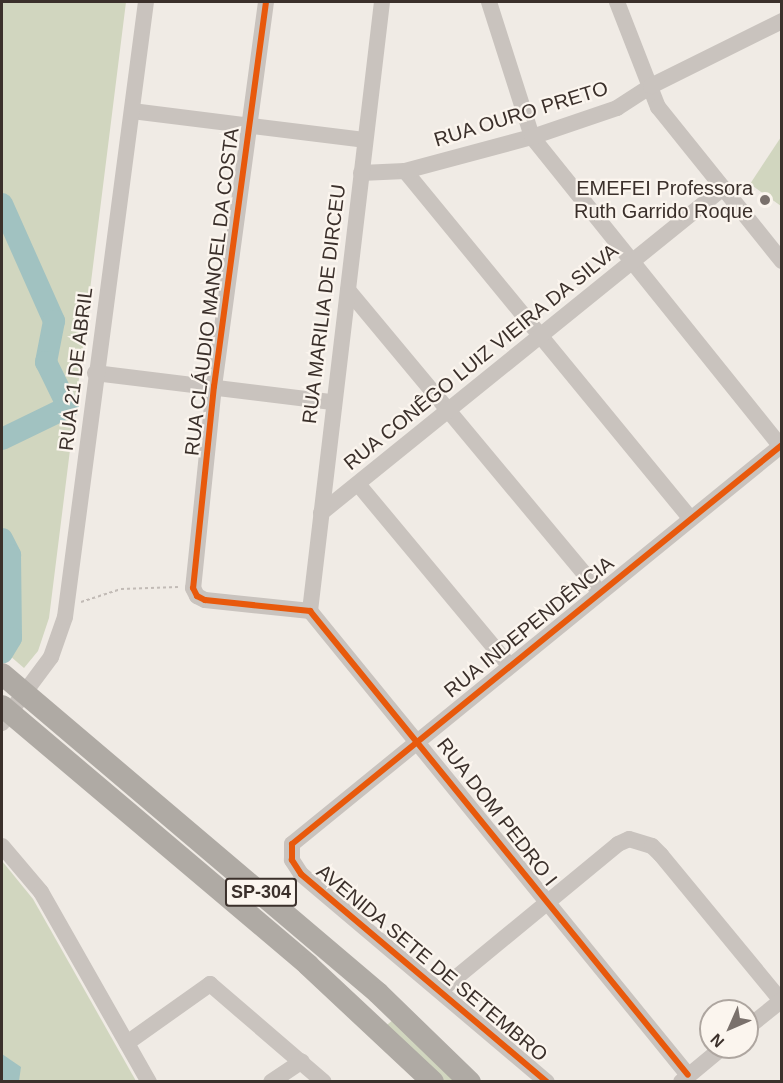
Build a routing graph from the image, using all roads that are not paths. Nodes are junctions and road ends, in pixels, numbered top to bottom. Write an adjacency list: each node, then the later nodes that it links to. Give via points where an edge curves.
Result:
1 (146, 2): 8 (street, RUA 21 DE ABRIL)
2 (266, 2): 9 (street, RUA CLÁUDIO MANOEL DA COSTA)
3 (382, 2): 11 (street, RUA MARILIA DE DIRCEU)
4 (489, 2): 10 (street)
5 (617, 2): 7 (street)
6 (782, 21): 7 (street, RUA OURO PRETO)
7 (651, 86): 10 (street, RUA OURO PRETO, via 617,108); 14 (street, via 664,116)
8 (132, 111): 9 (street); 19 (street, RUA 21 DE ABRIL)
9 (250, 125): 11 (street); 20 (street, RUA CLÁUDIO MANOEL DA COSTA)
10 (532, 137): 12 (street, RUA OURO PRETO); 16 (street)
11 (364, 140): 13 (street, RUA MARILIA DE DIRCEU)
12 (405, 171): 13 (street, RUA OURO PRETO); 18 (street)
13 (361, 174): 17 (street, RUA MARILIA DE DIRCEU)
14 (723, 188): 15 (street); 16 (street, RUA CONÊGO LUIZ VIEIRA DA SILVA)
15 (778, 250)
16 (632, 263): 18 (street, RUA CONÊGO LUIZ VIEIRA DA SILVA); 23 (street)
17 (348, 291): 21 (street, RUA MARILIA DE DIRCEU); 22 (street)
18 (538, 336): 22 (street, RUA CONÊGO LUIZ VIEIRA DA SILVA); 26 (street)
19 (95, 373): 20 (street); 32 (street, RUA 21 DE ABRIL, via 67,610 51,657)
20 (214, 386): 21 (street); 28 (street, RUA CLÁUDIO MANOEL DA COSTA, via 193,588 205,600)
21 (333, 402): 25 (street, RUA MARILIA DE DIRCEU)
22 (448, 412): 24 (street, RUA CONÊGO LUIZ VIEIRA DA SILVA); 27 (street)
23 (781, 446): 26 (street, RUA INDEPENDÊNCIA)
24 (358, 484): 25 (street, RUA CONÊGO LUIZ VIEIRA DA SILVA); 29 (street)
25 (321, 513): 28 (street, RUA MARILIA DE DIRCEU)
26 (690, 518): 27 (street, RUA INDEPENDÊNCIA)
27 (599, 591): 29 (street, RUA INDEPENDÊNCIA)
28 (310, 611): 33 (street, RUA DOM PEDRO I)
29 (509, 665): 33 (street, RUA INDEPENDÊNCIA)
30 (2, 674): 48 (highway, SP-304, via 370,985)
31 (2, 706): 47 (highway, SP-304, via 315,972)
32 (2, 723)
33 (418, 740): 34 (street, RUA INDEPENDÊNCIA); 36 (street, RUA DOM PEDRO I)
34 (298, 836): 37 (street, AVENIDA SETE DE SETEMBRO, via 291,852 301,874)
35 (2, 846): 40 (street, via 41,892)
36 (548, 902): 37 (street); 38 (street, via 618,844 629,839 640,842 661,855); 43 (street, RUA DOM PEDRO I)
37 (441, 990): 49 (street, AVENIDA SETE DE SETEMBRO)
38 (781, 1001): 39 (street)
39 (759, 1018)
40 (127, 1043): 42 (street, via 210,984); 44 (street)
41 (708, 1059): 43 (street)
42 (302, 1061): 45 (street); 46 (street)
43 (684, 1078)
44 (149, 1082)
45 (272, 1082)
46 (324, 1082)
47 (432, 1082)
48 (470, 1082)
49 (547, 1082)

